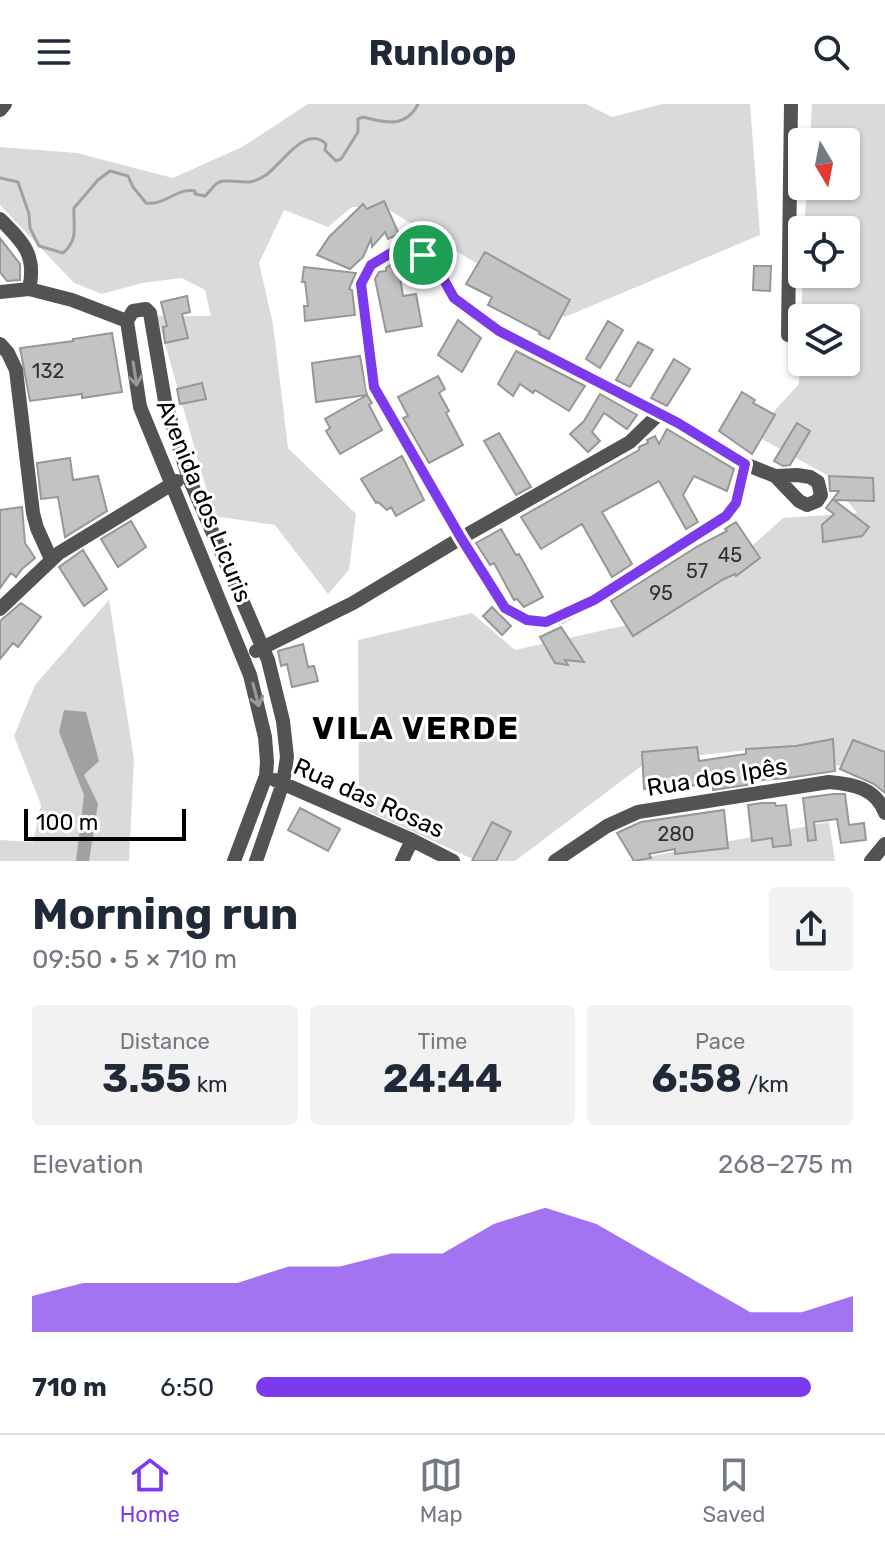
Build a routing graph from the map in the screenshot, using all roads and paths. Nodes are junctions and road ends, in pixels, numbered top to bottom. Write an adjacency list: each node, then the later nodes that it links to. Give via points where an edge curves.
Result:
1 (5, 104): 3 (street)
2 (791, 104): 7 (street)
3 (0, 110)
4 (0, 219): 5 (street, via 29,254)
5 (29, 289): 6 (street); 8 (street)
6 (0, 292)
7 (788, 304)
8 (127, 321): 12 (street, Avenida dos Licuris, via 133,311 150,313 165,401); 14 (street, Avenida dos Licuris, one-way to 14, via 140,407)
9 (0, 344): 16 (street, via 16,370 33,513)
10 (658, 415): 11 (street); 15 (street, via 630,442); 15 (street, via 499,331 454,298 423,255 391,253 371,265 361,284 374,387)
11 (745, 464): 13 (street); 15 (street, via 736,503 726,516 594,600 546,622 527,620 505,608)
12 (188, 476): 14 (street); 18 (street, Avenida dos Licuris)
13 (775, 476)
14 (170, 484): 16 (street); 19 (street, Avenida dos Licuris)
15 (461, 538): 18 (street, via 353,603)
16 (51, 559): 17 (street)
17 (0, 609)
18 (263, 648): 19 (street); 21 (street, Avenida dos Licuris, via 283,721)
19 (244, 657): 20 (street, Avenida dos Licuris, one-way to 20, via 265,737)
20 (266, 776): 21 (street, Rua das Rosas); 25 (street, Avenida dos Licuris)
21 (283, 783): 23 (street, Rua das Rosas); 26 (street, Avenida dos Licuris)
22 (885, 813): 29 (street, Rua dos Ipês, via 876,797 855,784 815,784 638,812)
23 (412, 840): 27 (street); 28 (street, Rua das Rosas)
24 (885, 844): 30 (street)
25 (234, 861)
26 (256, 861)
27 (402, 861)
28 (453, 861)
29 (555, 861)
30 (871, 861)

